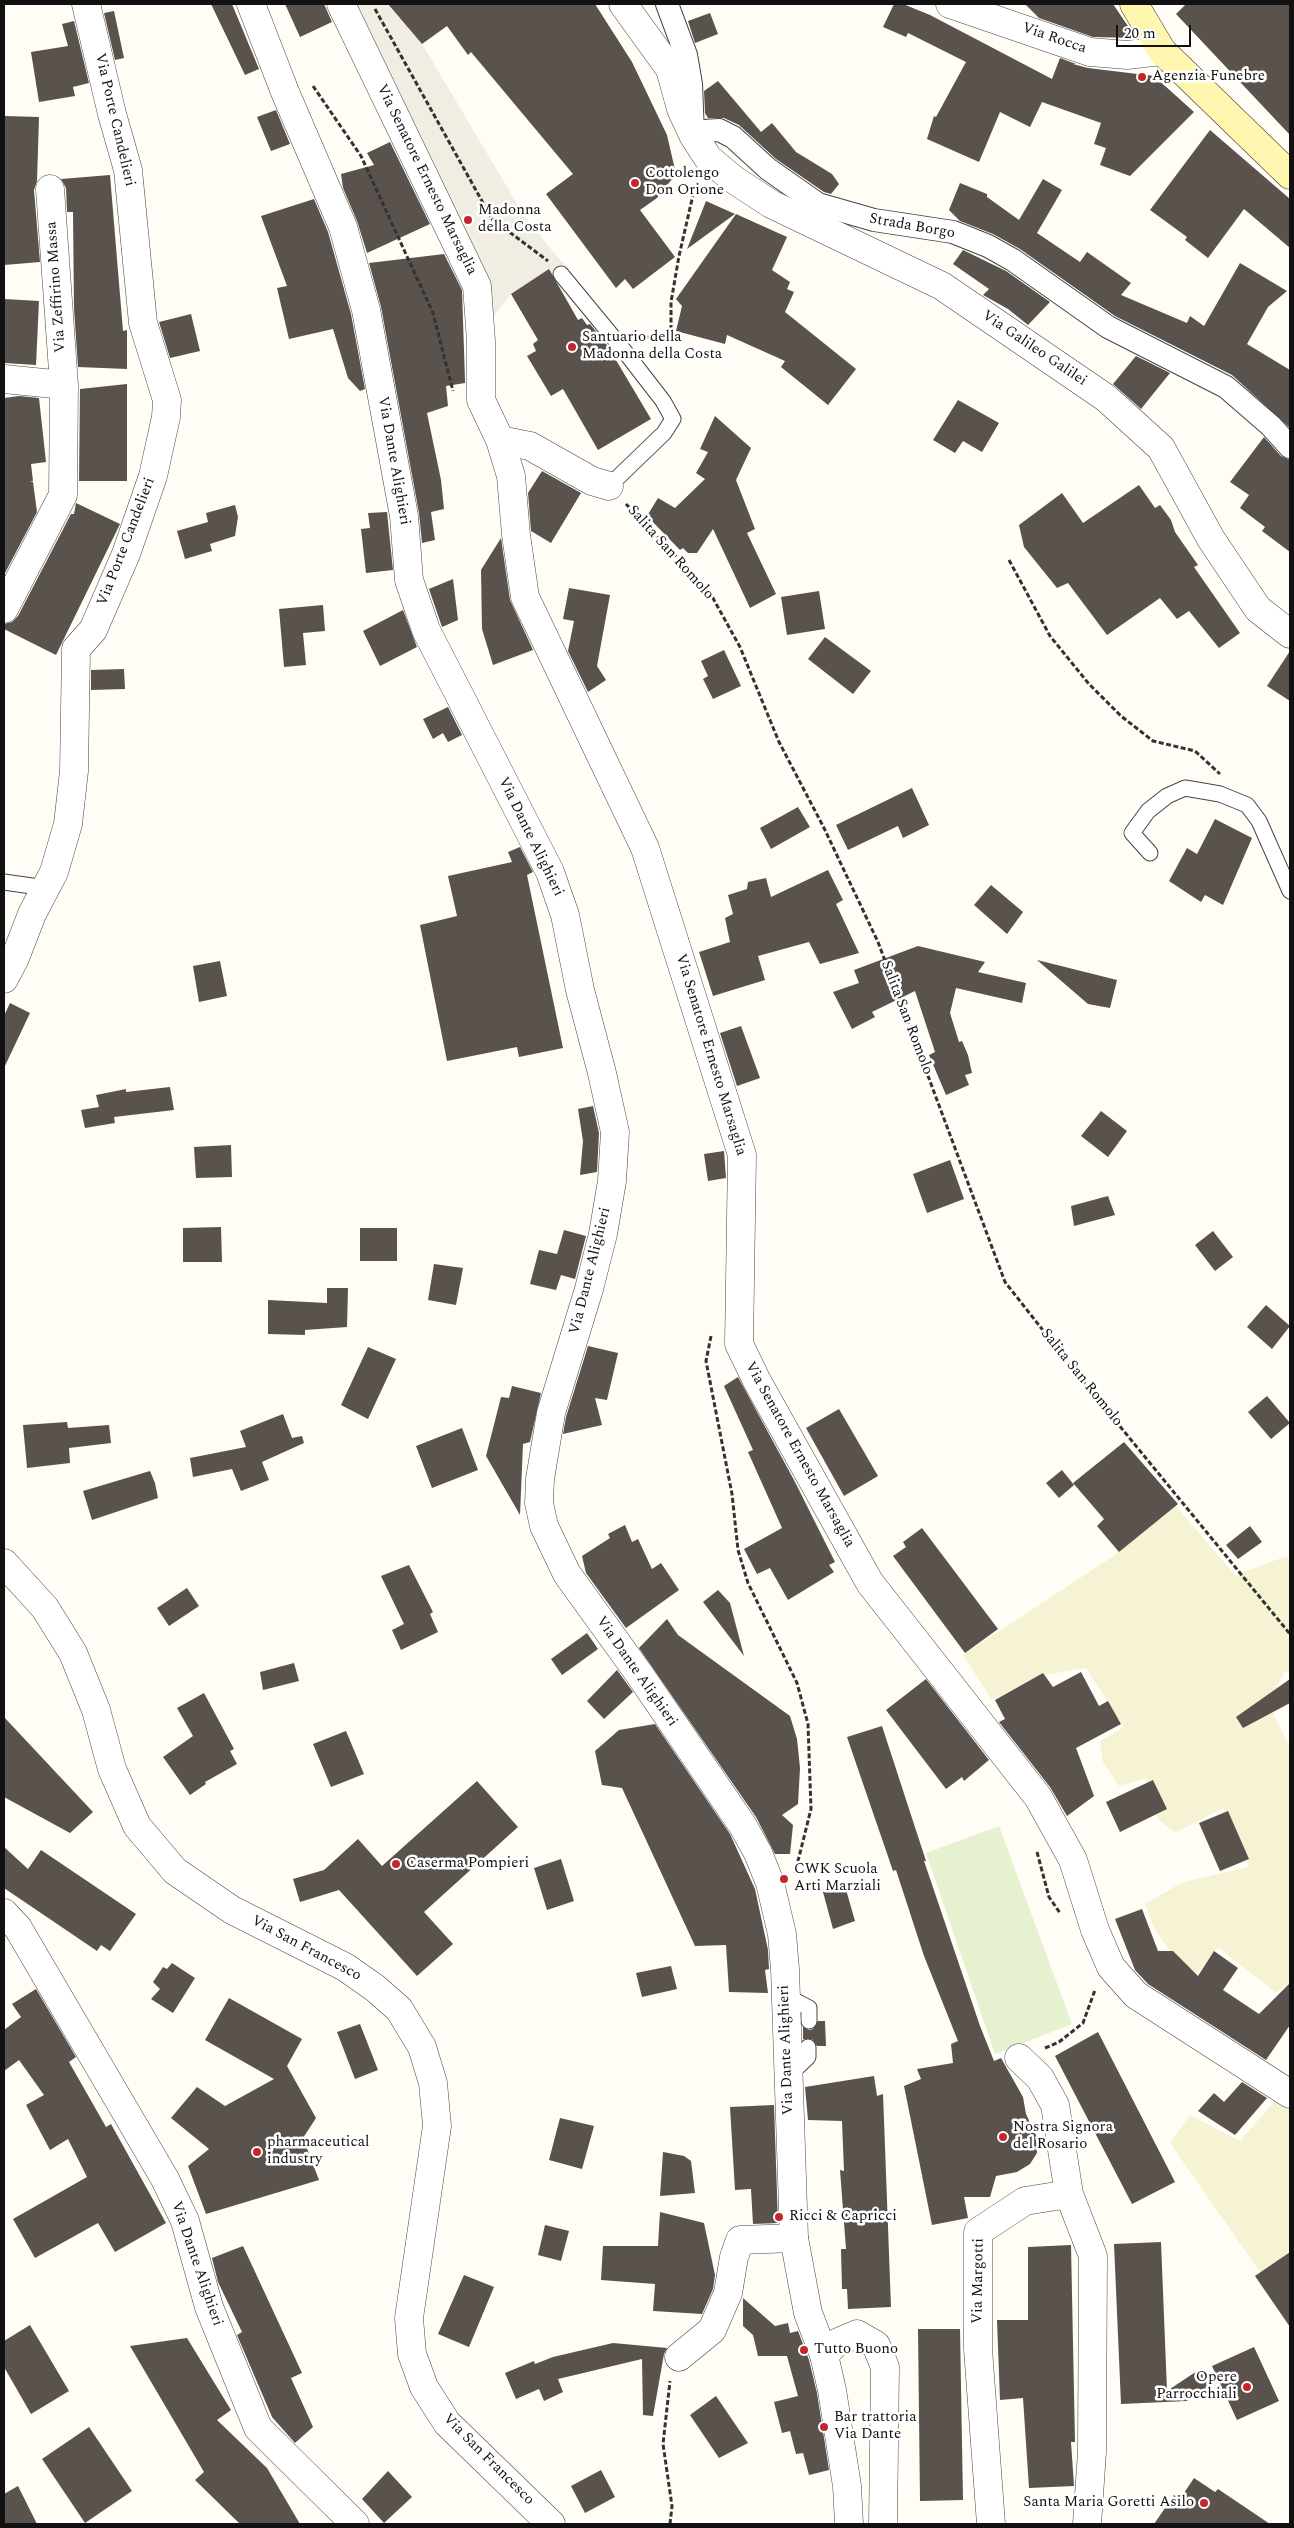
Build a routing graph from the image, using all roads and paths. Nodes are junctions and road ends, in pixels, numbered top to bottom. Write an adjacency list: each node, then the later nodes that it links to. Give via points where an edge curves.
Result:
1 (86, 4): 28 (street, Via Porte Candelieri, via 128,170 143,323 167,400 166,417 153,476 126,554 94,630 76,649 72,792 61,851)
2 (251, 4): 39 (street, Via Dante Alighieri, via 343,227 366,310 404,516 409,580 426,630 550,872 565,915 614,1132 612,1181 603,1234 551,1413 540,1480 539,1503 544,1526 567,1574 640,1675 758,1853 770,1883 782,1934)
3 (341, 4): 19 (street, Via Senatore Ernesto Marsaglia, via 477,286 481,400)
4 (372, 4): 14 (path, via 492,219)
5 (623, 4): 11 (street, Via Galileo Galilei, via 670,69 681,109)
6 (667, 4): 11 (street, via 686,55)
7 (950, 4): 9 (street, Via Rocca, via 1090,52 1127,55)
8 (1134, 4): 9 (main road)
9 (1162, 51): 12 (main road)
10 (309, 79): 16 (path, via 361,156 433,313)
11 (698, 142): 15 (path, via 671,302 671,335 661,338); 20 (street, Strada Borgo, via 704,131 719,130 733,137 768,169 818,204 874,220 953,232 988,246 1108,327 1226,387); 24 (street, Via Galileo Galilei, via 708,158 771,204 942,286 1106,398 1161,448 1211,539 1258,608)
12 (1290, 175)
13 (50, 189): 18 (street, Via Zeffirino Massa)
14 (561, 274): 15 (lane)
15 (612, 336): 21 (lane, via 663,401 673,419 664,433)
16 (446, 370)
17 (4, 380): 18 (street)
18 (64, 385): 23 (street, Via Zeffirino Massa, via 64,495)
19 (500, 440): 21 (street, via 530,446 592,481); 44 (street, Via Senatore Ernesto Marsaglia, via 511,476 525,597 645,848 742,1155 739,1344 761,1390 870,1583 1038,1797 1073,1860 1095,1930 1111,1967 1136,1995)
20 (1290, 447)
21 (609, 486): 33 (path, Salita San Romolo, via 709,590 740,647 779,742 878,942 1005,1282)
22 (1009, 560): 25 (path, via 1050,636 1089,684 1121,716 1153,741 1195,751 1220,773)
23 (4, 609)
24 (1290, 634)
25 (1228, 798): 26 (lane, via 1186,788 1166,796 1148,811 1132,833); 29 (lane, via 1247,805 1259,821)
26 (1150, 853)
27 (4, 882): 28 (lane)
28 (34, 887): 30 (street, Via Porte Candelieri)
29 (1290, 891)
30 (4, 979)
31 (713, 1327): 35 (path, via 706,1361 732,1494 738,1550 748,1583 797,1683 808,1724 811,1809)
32 (4, 1562): 50 (street, Via San Francesco, via 45,1608 72,1653 96,1710 112,1769 137,1826 175,1871 232,1910 345,1967 375,1988 399,2009 422,2047 433,2083 437,2126 409,2318 412,2354 424,2387 447,2423)
33 (1290, 1634)
34 (1034, 1845): 37 (path, via 1049,1897)
35 (793, 1878)
36 (4, 1913): 49 (street, Via Dante Alighieri, via 18,1928 165,2178 185,2221 209,2307 258,2428)
37 (1066, 1920)
38 (1094, 1984): 42 (path, via 1096,1992 1083,2023 1059,2042)
39 (786, 1996): 40 (lane, via 809,2008); 43 (street, Via Dante Alighieri)
40 (809, 2021)
41 (808, 2047): 43 (lane, via 808,2057)
42 (1019, 2058): 45 (street, via 1040,2078 1055,2105)
43 (788, 2076): 46 (street, Via Dante Alighieri)
44 (1290, 2094)
45 (1069, 2194): 54 (street, Via Margotti, via 1025,2201 978,2232 978,2349); 55 (street, via 1093,2256 1092,2452)
46 (794, 2238): 47 (street, Via Dante Alighieri, via 808,2313); 48 (street, via 740,2240 728,2293 712,2330)
47 (824, 2355): 52 (street, Via Dante Alighieri, via 847,2486); 53 (street, via 836,2343 857,2334 876,2345 885,2367)
48 (679, 2358): 51 (path, via 668,2387 663,2444 672,2506)
49 (355, 2524)
50 (552, 2524)
51 (670, 2524)
52 (850, 2524)
53 (882, 2524)
54 (990, 2524)
55 (1088, 2524)

